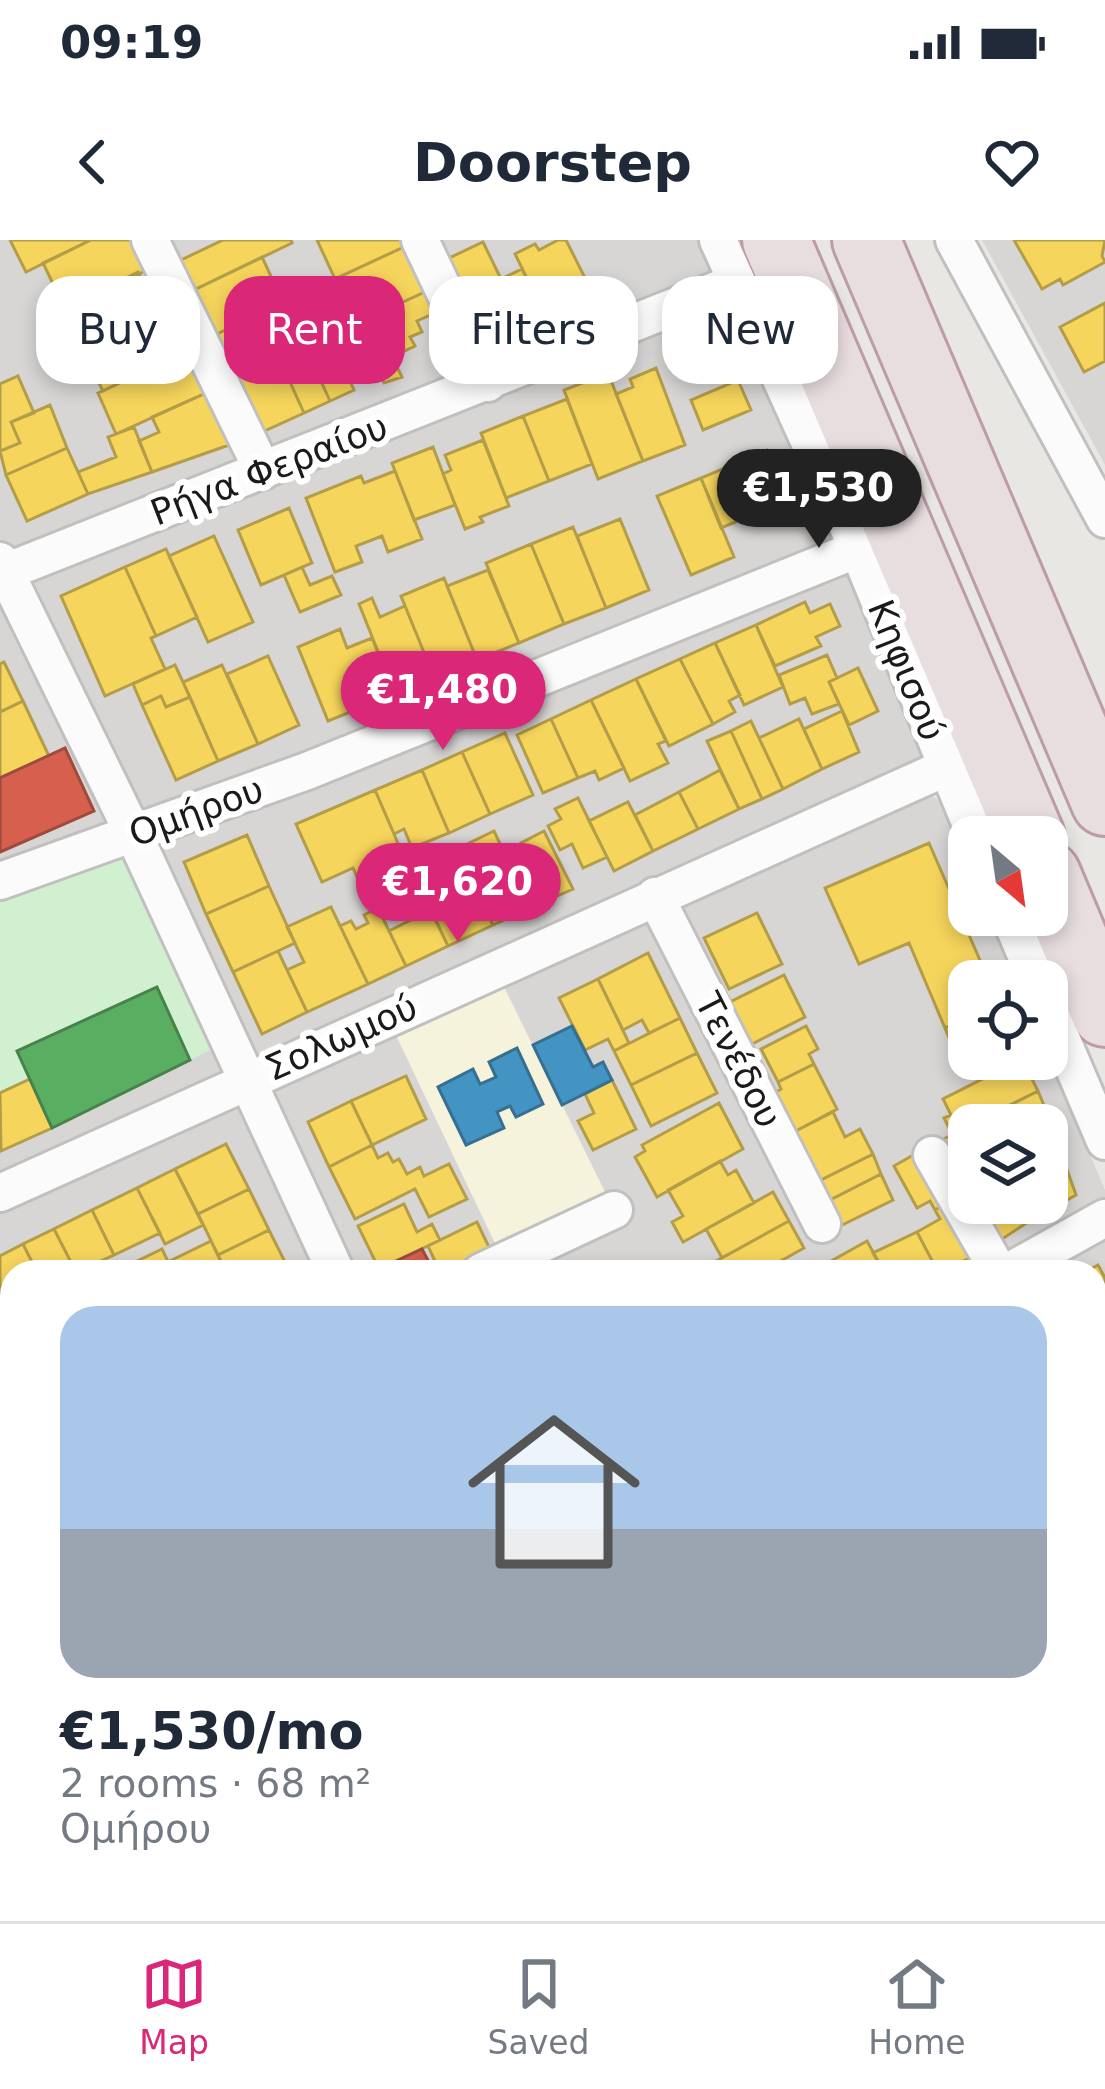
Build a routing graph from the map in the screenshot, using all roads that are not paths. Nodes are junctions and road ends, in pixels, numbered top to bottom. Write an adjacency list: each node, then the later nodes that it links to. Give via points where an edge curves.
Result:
1 (151, 240): 10 (street)
2 (420, 240): 7 (street)
3 (718, 240): 6 (street, Κηφισού)
4 (866, 240): 15 (highway)
5 (954, 240): 11 (street)
6 (757, 261): 8 (street, Ρήγα Φεραίου); 12 (street, Κηφισού); 17 (highway)
7 (437, 276)
8 (638, 315)
9 (485, 384): 10 (street, Ρήγα Φεραίου)
10 (263, 471): 13 (street, Ρήγα Φεραίου)
11 (1105, 518)
12 (858, 548): 14 (street, Κηφισού); 18 (street, Ομήρου)
13 (2, 569): 18 (street)
14 (947, 766): 16 (street, Κηφισού); 20 (street, Σολωμού)
15 (1105, 802)
16 (967, 816)
17 (1021, 816)
18 (133, 833): 19 (street, Ομήρου); 24 (street)
19 (0, 881)
20 (655, 896): 24 (street, Σολωμού); 30 (street, Τενέδου)
21 (1068, 925): 22 (highway)
22 (1105, 1013)
23 (1068, 1054): 25 (street)
24 (246, 1081): 27 (street, Σολωμού); 31 (street)
25 (1105, 1141)
26 (932, 1155): 33 (street)
27 (0, 1193)
28 (614, 1210): 32 (street)
29 (1105, 1218): 34 (street)
30 (822, 1224)
31 (321, 1260)
32 (507, 1260)
33 (992, 1260)
34 (1030, 1260)

